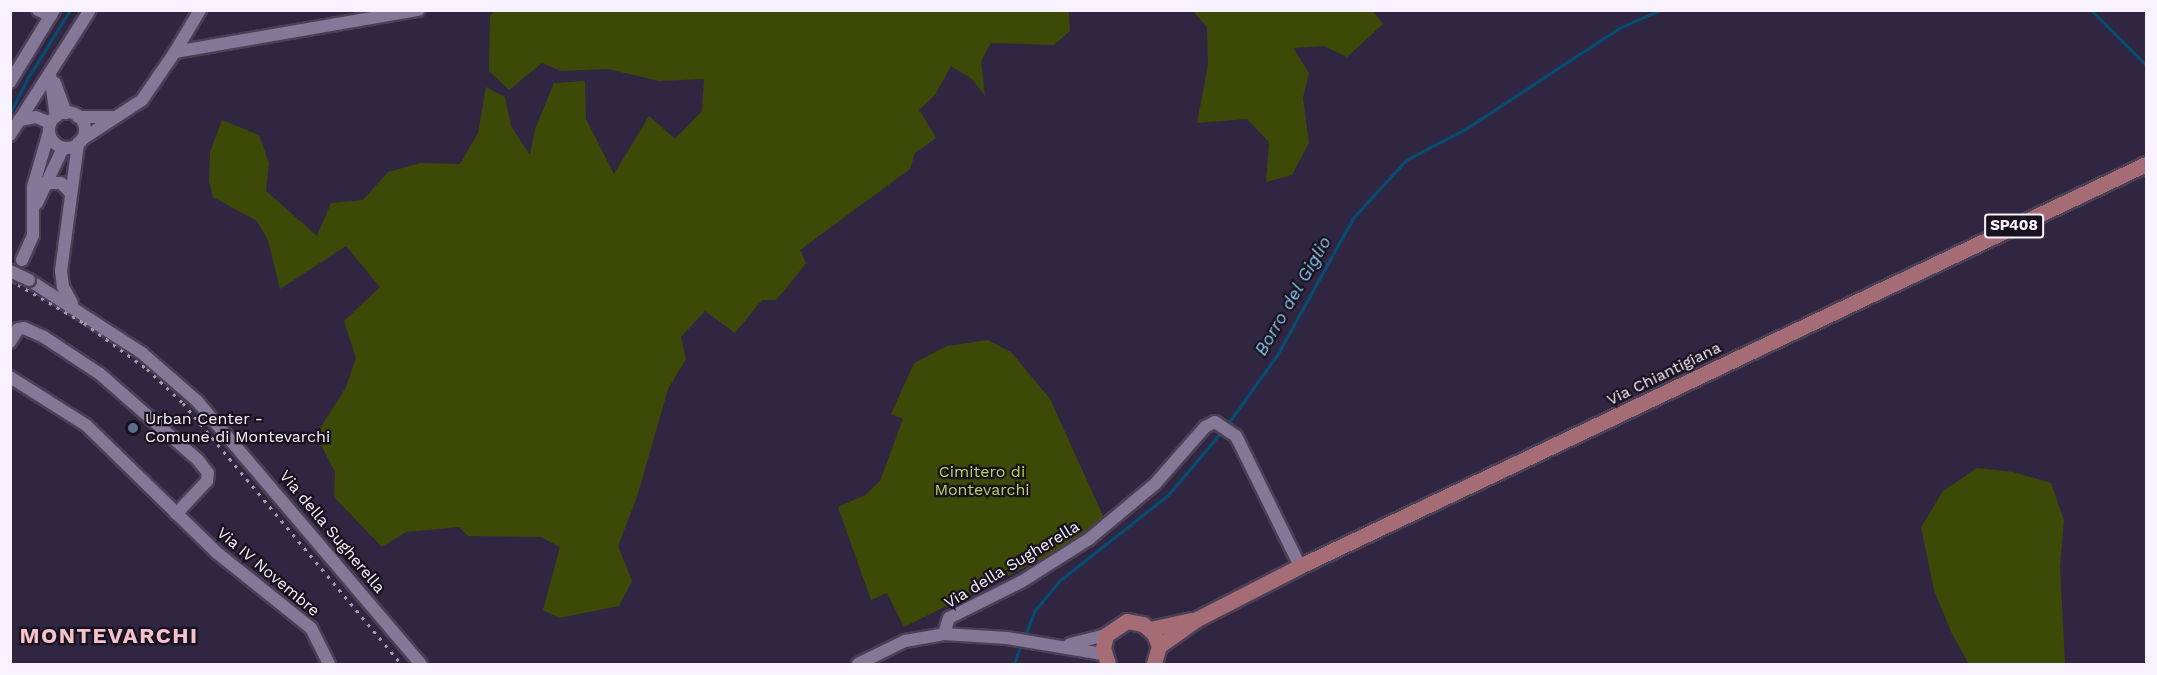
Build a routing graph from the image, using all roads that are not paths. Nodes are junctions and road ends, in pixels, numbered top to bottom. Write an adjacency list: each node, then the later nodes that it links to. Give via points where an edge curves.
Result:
1 (38, 10): 5 (street)
2 (90, 10): 7 (street)
3 (200, 10): 6 (street)
4 (418, 10): 6 (street)
5 (53, 13): 8 (street)
6 (175, 52): 9 (street, via 153,89)
7 (51, 70): 10 (street); 11 (street)
8 (11, 82)
9 (112, 117): 11 (street); 13 (street)
10 (20, 120): 11 (street); 12 (street)
11 (60, 120): 13 (street, via 54,142); 13 (street, Via della Sugherella, via 84,131); 17 (street, via 33,187)
12 (10, 135)
13 (72, 145): 15 (street); 16 (street, Via della Sugherella)
14 (2146, 164): 26 (main road, Via Chiantigiana / SP408)
15 (44, 183): 16 (street, via 61,183); 17 (street)
16 (71, 193): 20 (street, Via della Sugherella)
17 (34, 210): 18 (street, via 33,235)
18 (22, 260)
19 (10, 271): 21 (street, Via della Sugherella, bridge)
20 (61, 271): 21 (street, via 51,285); 22 (street, Via della Sugherella, via 68,299)
21 (33, 282): 22 (street, Via della Sugherella)
22 (78, 308): 35 (street, Via della Sugherella, via 142,353 197,401)
23 (10, 342): 25 (street, via 18,329 24,328 44,337 100,374 198,460 208,472 207,481)
24 (10, 377): 25 (street, Via IV Novembre, via 86,425)
25 (176, 513): 34 (street, Via IV Novembre, via 237,570 311,628)
26 (1300, 566): 27 (main road, Via Chiantigiana); 29 (street, Via della Sugherella, via 1236,436 1211,425 1155,484 1089,539 1021,582 949,618)
27 (1197, 619): 28 (main road, Via Chiantigiana); 32 (main road, Via Chiantigiana)
28 (1150, 629): 30 (main road, Via Chiantigiana, via 1127,621); 32 (main road)
29 (944, 634): 31 (street); 36 (street, via 905,641)
30 (1107, 635): 31 (street); 33 (main road)
31 (1066, 645): 33 (street)
32 (1159, 646): 37 (main road)
33 (1105, 659)
34 (329, 664)
35 (421, 664)
36 (858, 664)
37 (1154, 664)

